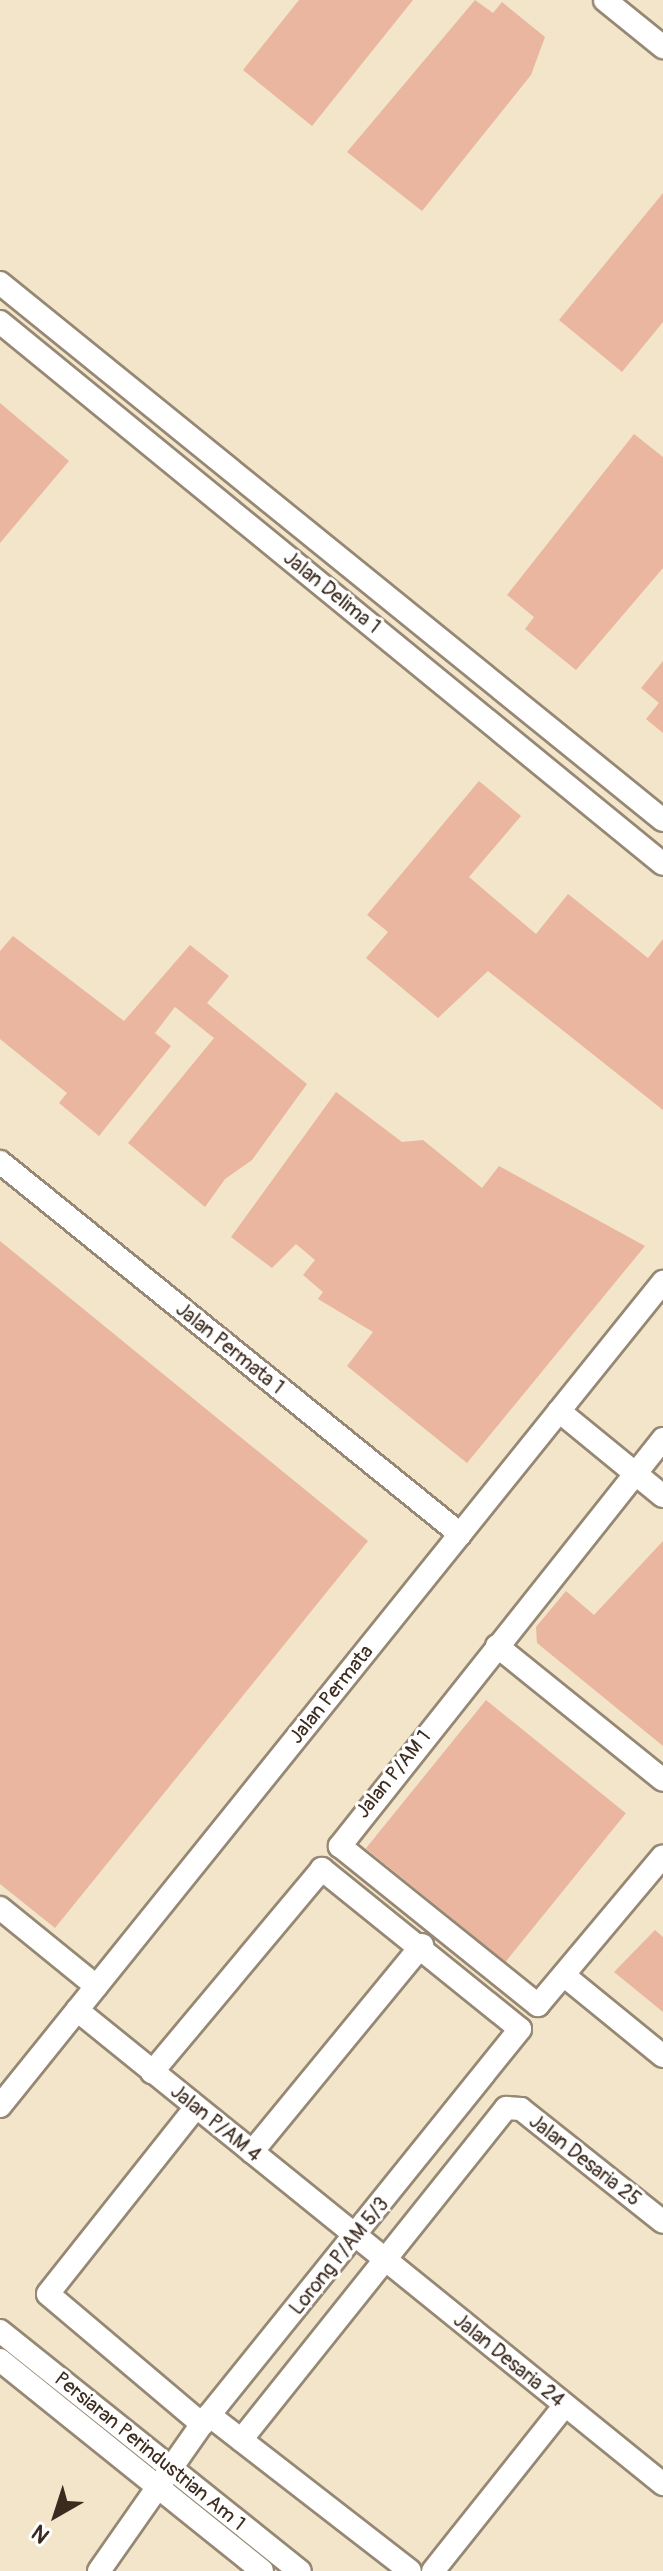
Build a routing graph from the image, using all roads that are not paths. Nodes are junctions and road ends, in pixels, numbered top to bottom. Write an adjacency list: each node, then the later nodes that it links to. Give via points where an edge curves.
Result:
1 (605, 0): 2 (street)
2 (663, 47)
3 (0, 283): 5 (street, Jalan Delima 1)
4 (0, 322): 6 (street, Jalan Delima 1)
5 (663, 820)
6 (663, 864)
7 (0, 1162): 13 (street, Jalan Permata 1)
8 (663, 1282): 9 (street, Jalan Permata)
9 (559, 1411): 11 (street); 13 (street, Jalan Permata)
10 (663, 1439): 11 (street, Jalan P/AM 1)
11 (635, 1474): 12 (street); 14 (street, Jalan P/AM 1)
12 (663, 1496)
13 (460, 1534): 20 (street, Jalan Permata)
14 (497, 1646): 15 (street); 19 (street, Jalan P/AM 1, via 340,1846 528,2002 543,2003)
15 (663, 1780)
16 (663, 1856): 19 (street)
17 (0, 1908): 20 (street)
18 (422, 1945): 23 (street, via 332,1872 317,1871); 26 (street); 28 (street, Lorong P/AM 5/3, via 515,2020 520,2035)
19 (566, 1977): 22 (street)
20 (96, 1986): 21 (street, Jalan Permata)
21 (77, 2010): 23 (street, Jalan P/AM 4); 24 (street, Jalan Permata)
22 (663, 2056)
23 (152, 2072): 25 (street, Jalan P/AM 4)
24 (0, 2106)
25 (196, 2107): 26 (street, Jalan P/AM 4); 33 (street, via 49,2288 53,2303)
26 (252, 2152): 28 (street, Jalan P/AM 4)
27 (663, 2222): 29 (street, Jalan Desaria 25, via 511,2106)
28 (356, 2236): 29 (street, Jalan Desaria 24); 33 (street, Lorong P/AM 5/3)
29 (385, 2259): 32 (street, Jalan Desaria 24); 34 (street)
30 (0, 2331): 35 (street, Persiaran Perindustrian Am 1)
31 (0, 2360): 37 (street, Persiaran Perindustrian Am 1)
32 (565, 2405): 36 (street, Jalan Desaria 24); 42 (street)
33 (205, 2420): 34 (street); 35 (street, Lorong P/AM 5/3)
34 (241, 2440): 41 (street)
35 (172, 2468): 37 (street, Lorong P/AM 5/3); 40 (street, Persiaran Perindustrian Am 1)
36 (663, 2484)
37 (159, 2488): 38 (street, Lorong P/AM 5/3); 39 (street, Persiaran Perindustrian Am 1)
38 (99, 2571)
39 (262, 2571)
40 (300, 2571)
41 (410, 2571)
42 (433, 2571)

